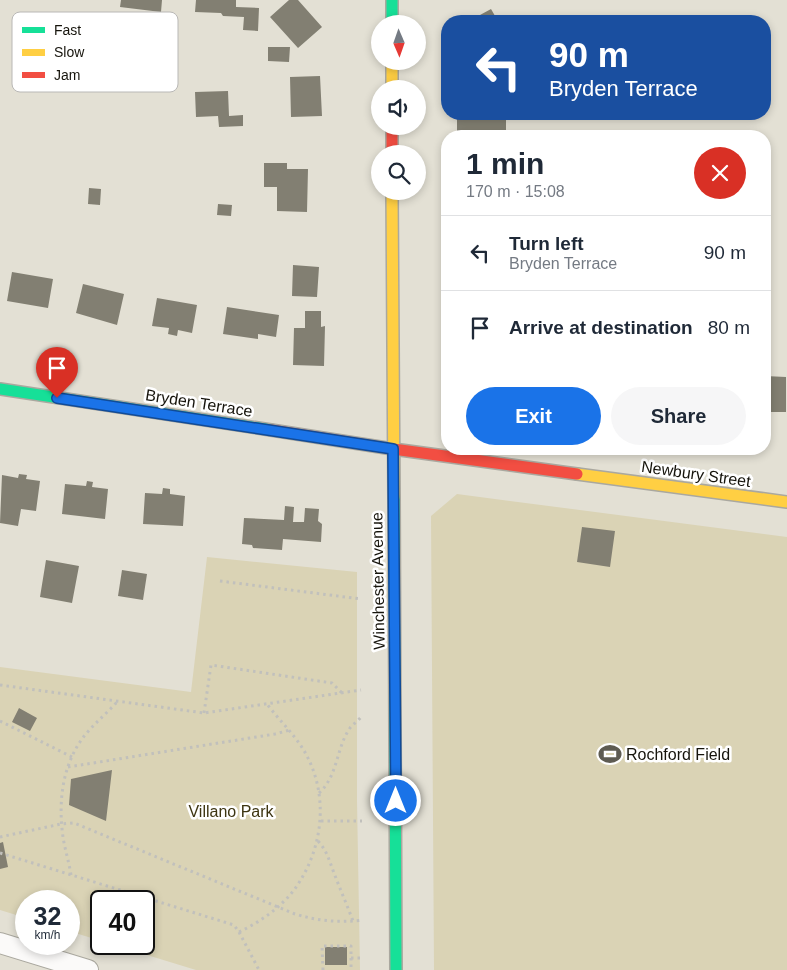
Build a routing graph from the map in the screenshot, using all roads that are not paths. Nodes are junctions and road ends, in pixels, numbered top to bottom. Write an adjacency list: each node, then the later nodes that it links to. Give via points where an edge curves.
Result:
1 (392, 0): 2 (street)
2 (392, 15)
3 (392, 200): 5 (street, Winchester Avenue)
4 (0, 389): 5 (street, Bryden Terrace)
5 (393, 449): 6 (street, Newbury Street); 9 (street, Winchester Avenue)
6 (787, 502)
7 (0, 943): 8 (street)
8 (88, 970)
9 (396, 970)

